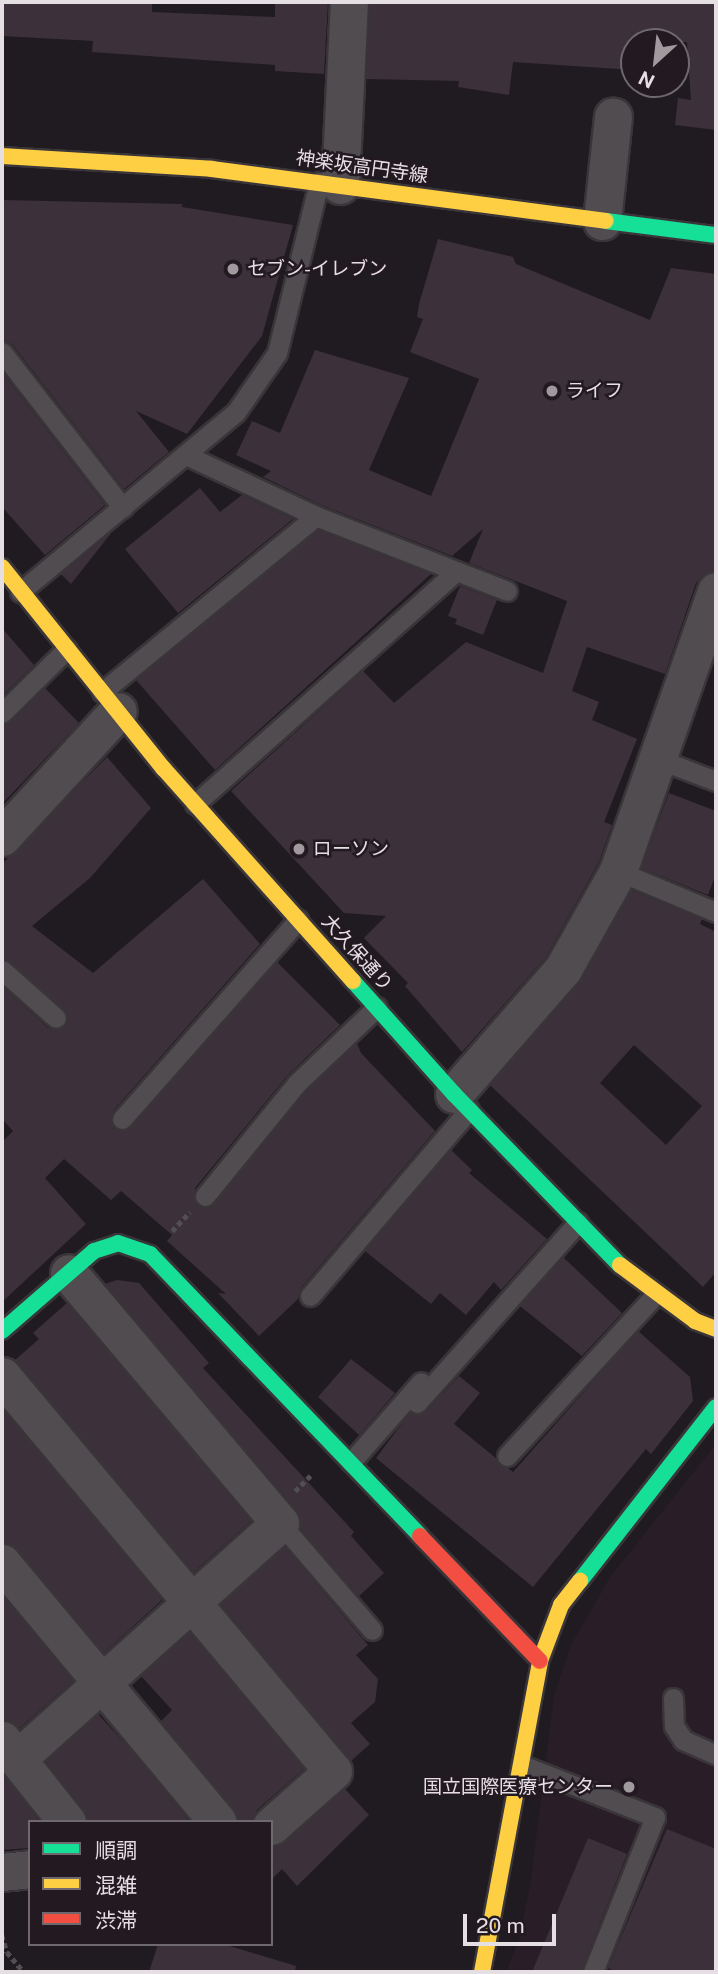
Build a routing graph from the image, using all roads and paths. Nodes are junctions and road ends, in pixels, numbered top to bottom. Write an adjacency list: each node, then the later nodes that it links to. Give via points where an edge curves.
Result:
1 (349, 2): 4 (street)
2 (613, 117): 5 (street)
3 (2, 156): 4 (main road, 神楽坂高円寺線, via 136,162)
4 (330, 183): 5 (main road, 神楽坂高円寺線); 8 (lane, via 277,353 236,412)
5 (602, 221): 6 (main road, 神楽坂高円寺線)
6 (716, 234)
7 (2, 352): 9 (lane)
8 (188, 456): 9 (lane); 10 (lane)
9 (123, 508): 15 (lane)
10 (316, 516): 12 (lane); 18 (lane)
11 (2, 567): 15 (main road, 大久保通り)
12 (455, 572): 13 (lane); 22 (lane)
13 (507, 591)
14 (716, 591): 16 (street)
15 (20, 592): 17 (main road, 大久保通り)
16 (710, 629): 20 (street)
17 (67, 649): 18 (main road, 大久保通り); 19 (lane)
18 (110, 701): 22 (main road, 大久保通り); 23 (street)
19 (2, 713)
20 (658, 759): 21 (lane); 24 (street)
21 (716, 781)
22 (195, 804): 26 (main road, 大久保通り)
23 (2, 837)
24 (618, 870): 25 (lane); 30 (street, via 563,970)
25 (716, 912)
26 (298, 920): 28 (main road, 大久保通り); 31 (lane)
27 (2, 970): 29 (lane)
28 (377, 1007): 30 (main road, 大久保通り); 32 (lane, via 297,1083)
29 (56, 1018)
30 (462, 1102): 33 (main road, 大久保通り); 37 (lane)
31 (122, 1119)
32 (205, 1196): 34 (path)
33 (578, 1222): 36 (main road, 大久保通り, via 631,1277); 42 (lane)
34 (150, 1254): 35 (main road, via 118,1243 94,1251); 45 (main road)
35 (69, 1273): 38 (main road); 46 (street)
36 (656, 1294): 40 (main road, 大久保通り, via 695,1321); 44 (lane)
37 (310, 1296)
38 (5, 1322)
39 (468, 1329): 45 (lane)
40 (716, 1329)
41 (2, 1376): 48 (street)
42 (417, 1404)
43 (716, 1407): 50 (main road, via 561,1605)
44 (506, 1455)
45 (351, 1462): 50 (main road)
46 (280, 1523): 48 (street); 49 (lane)
47 (2, 1563): 51 (street)
48 (194, 1602): 51 (street); 58 (street, via 333,1771)
49 (372, 1630)
50 (540, 1661): 55 (main road)
51 (107, 1684): 53 (street); 57 (street)
52 (673, 1698): 54 (lane, via 672,1718 683,1740)
53 (10, 1749): 56 (street)
54 (716, 1755)
55 (522, 1765): 63 (main road); 64 (lane, via 655,1817)
56 (65, 1820)
57 (216, 1820)
58 (273, 1824)
59 (28, 1869): 60 (street)
60 (2, 1872)
61 (2, 1935): 62 (path, via 7,1952)
62 (24, 1972)
63 (482, 1972)
64 (593, 1972)

